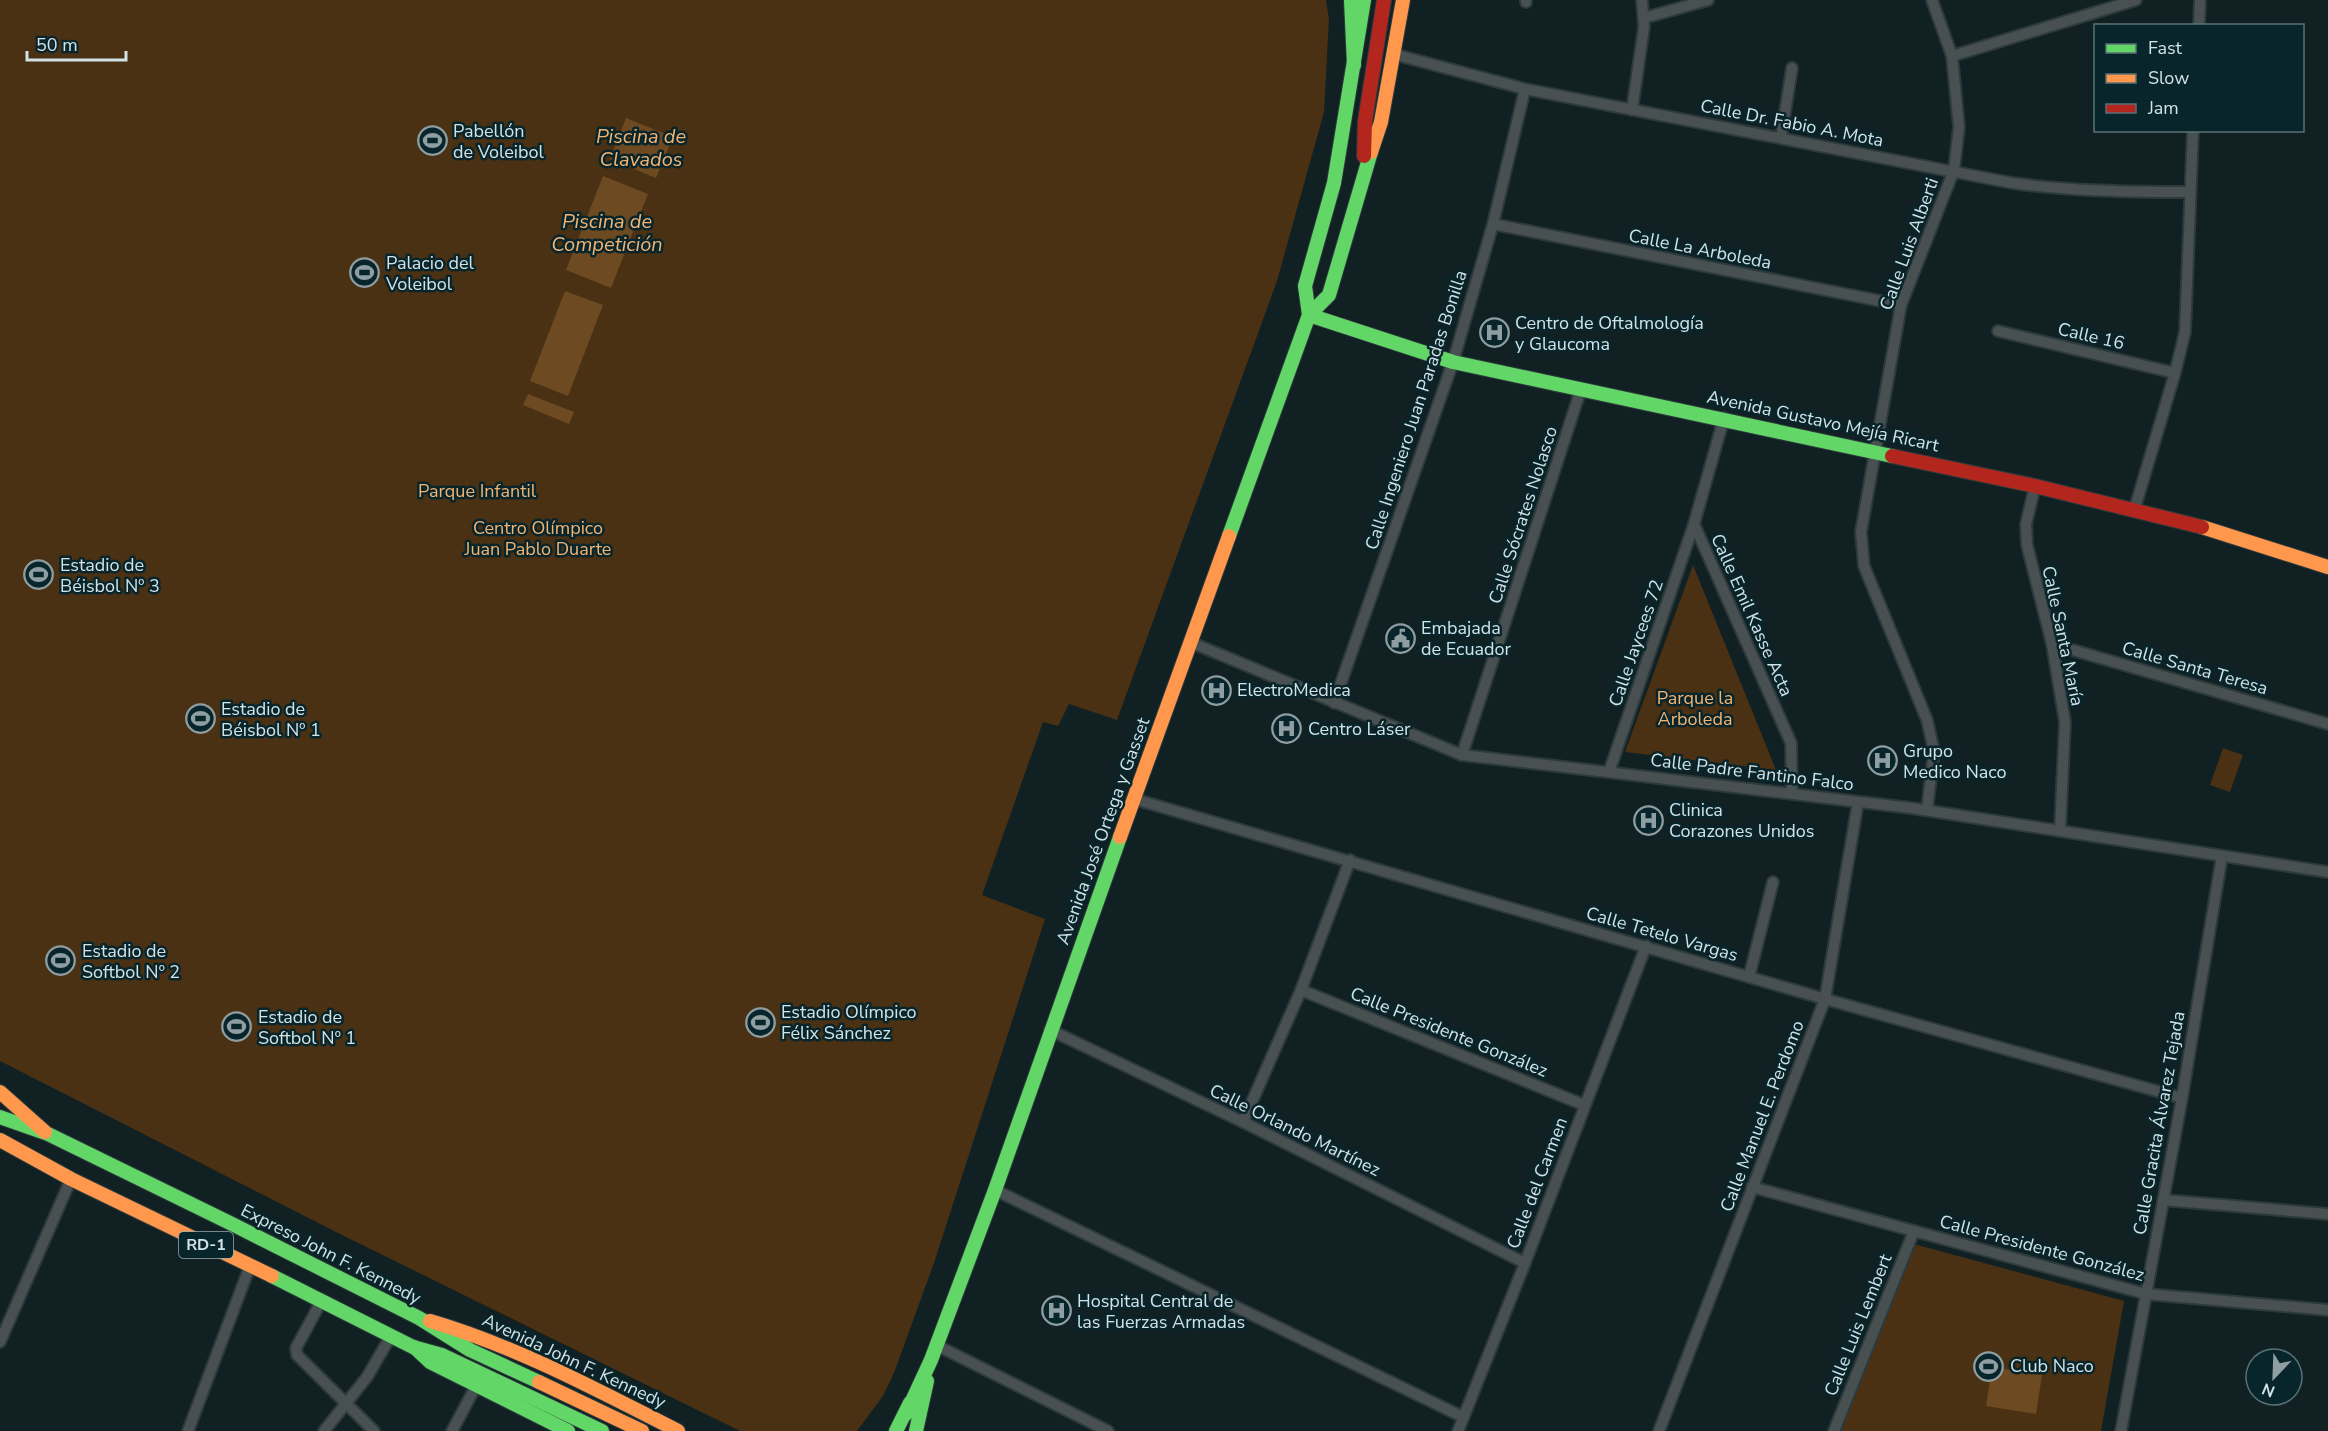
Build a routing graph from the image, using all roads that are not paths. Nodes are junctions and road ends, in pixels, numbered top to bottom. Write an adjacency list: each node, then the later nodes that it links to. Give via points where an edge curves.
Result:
1 (1351, 0): 14 (main road)
2 (1364, 0): 14 (main road, Avenida José Ortega y Gasset)
3 (1384, 0): 21 (main road, via 1365,121)
4 (1403, 0): 12 (main road, Avenida José Ortega y Gasset)
5 (1642, 0): 10 (street)
6 (1708, 0): 10 (street)
7 (1932, 0): 13 (street, Calle Luis Alberti)
8 (2136, 0): 13 (street)
9 (2200, 0): 11 (street)
10 (1644, 18): 17 (street)
11 (2199, 24)
12 (1394, 54): 16 (street, Calle Dr. Fabio A. Mota); 21 (main road, Avenida José Ortega y Gasset, via 1381,122)
13 (1952, 56): 20 (street, Calle Luis Alberti, via 1959,127)
14 (1354, 65): 25 (main road, Avenida José Ortega y Gasset, via 1334,183 1305,286)
15 (1792, 68): 19 (street)
16 (1525, 89): 17 (street, Calle Dr. Fabio A. Mota); 23 (street, Calle Ingeniero Juan Paradas Bonilla)
17 (1632, 110): 19 (street, Calle Dr. Fabio A. Mota)
18 (2193, 132): 22 (street)
19 (1781, 138): 20 (street, Calle Dr. Fabio A. Mota)
20 (1954, 170): 22 (street, Calle Dr. Fabio A. Mota, via 2059,190); 24 (street, Calle Luis Alberti)
21 (1364, 171): 25 (main road, Avenida José Ortega y Gasset, via 1329,296)
22 (2190, 192): 28 (street, via 2185,332)
23 (1493, 224): 24 (street, Calle La Arboleda); 27 (street, Calle Ingeniero Juan Paradas Bonilla)
24 (1900, 304): 31 (street, Calle Luis Alberti)
25 (1309, 315): 27 (main road, Avenida Gustavo Mejía Ricart); 36 (main road, Avenida José Ortega y Gasset)
26 (1998, 331): 28 (street, Calle 16)
27 (1453, 362): 29 (main road, Avenida Gustavo Mejía Ricart); 38 (street, Calle Ingeniero Juan Paradas Bonilla)
28 (2175, 373): 33 (street)
29 (1581, 389): 30 (main road, Avenida Gustavo Mejía Ricart); 40 (street, Calle Sócrates Nolasco)
30 (1724, 418): 31 (main road, Avenida Gustavo Mejía Ricart); 34 (street, Calle Emil Kasse Acta)
31 (1875, 451): 32 (main road, Avenida Gustavo Mejía Ricart); 45 (street, Calle Luis Alberti, via 1862,532 1863,566 1927,720 1934,751)
32 (2034, 486): 33 (main road, Avenida Gustavo Mejía Ricart); 37 (street, Calle Santa María, via 2026,524 2027,545)
33 (2134, 511): 35 (main road, Avenida Gustavo Mejía Ricart, via 2195,525)
34 (1694, 525): 41 (street, Calle Jaycees 72); 42 (street, Calle Emil Kasse Acta, via 1791,742)
35 (2328, 567)
36 (1190, 642): 38 (street, Calle Padre Fantino Falco); 43 (main road, Avenida José Ortega y Gasset)
37 (2052, 644): 39 (street, Calle Santa Teresa); 46 (street, Calle Santa María, via 2065,722)
38 (1334, 703): 40 (street, Calle Padre Fantino Falco)
39 (2328, 724)
40 (1462, 755): 41 (street, Calle Padre Fantino Falco)
41 (1609, 772): 42 (street, Calle Padre Fantino Falco)
42 (1792, 792): 44 (street, Calle Padre Fantino Falco)
43 (1134, 799): 48 (street, Calle Tetelo Vargas); 55 (main road, Avenida José Ortega y Gasset)
44 (1858, 802): 45 (street, Calle Padre Fantino Falco); 54 (street, Calle Manuel E. Perdomo)
45 (1927, 810): 46 (street, Calle Padre Fantino Falco)
46 (2060, 831): 47 (street, Calle Padre Fantino Falco)
47 (2222, 856): 49 (street, Calle Padre Fantino Falco); 57 (street, Calle Gracita Álvarez Tejada)
48 (1350, 860): 51 (street, Calle Tetelo Vargas); 53 (street)
49 (2328, 872)
50 (1773, 882): 52 (street)
51 (1646, 946): 52 (street, Calle Tetelo Vargas); 58 (street, Calle del Carmen)
52 (1749, 977): 54 (street, Calle Tetelo Vargas)
53 (1300, 990): 58 (street, Calle Presidente González); 60 (street)
54 (1825, 999): 57 (street, Calle Tetelo Vargas); 64 (street, Calle Manuel E. Perdomo)
55 (1050, 1030): 60 (street, Calle Orlando Martínez); 65 (main road, Avenida José Ortega y Gasset)
56 (0, 1092): 61 (main road, RD-1)
57 (2182, 1098): 66 (street, Calle Gracita Álvarez Tejada)
58 (1584, 1105): 69 (street, Calle del Carmen)
59 (0, 1117): 61 (main road, Expreso John F. Kennedy / RD-1)
60 (1243, 1122): 69 (street, Calle Orlando Martínez)
61 (48, 1134): 74 (main road, Expreso John F. Kennedy / RD-1)
62 (0, 1140): 63 (main road, RD-1)
63 (71, 1179): 70 (main road, RD-1); 76 (street)
64 (1752, 1187): 68 (street, Calle Presidente González); 95 (street, Calle Manuel E. Perdomo)
65 (995, 1191): 77 (main road, Avenida José Ortega y Gasset); 82 (street)
66 (2163, 1200): 67 (street); 71 (street, Calle Gracita Álvarez Tejada)
67 (2328, 1214)
68 (1914, 1231): 71 (street, Calle Presidente González); 96 (street, Calle Luis Lembert)
69 (1525, 1263): 82 (street, Calle del Carmen)
70 (250, 1266): 72 (main road, RD-1); 83 (street)
71 (2146, 1294): 73 (street, Calle Presidente González); 97 (street, Calle Gracita Álvarez Tejada)
72 (322, 1300): 75 (main road, RD-1); 81 (street, via 296,1348 297,1354)
73 (2328, 1310)
74 (419, 1318): 89 (main road, Expreso John F. Kennedy / RD-1, via 470,1350); 90 (main road, Avenida John F. Kennedy / RD-1, via 500,1344)
75 (391, 1335): 78 (main road, RD-1); 81 (street)
76 (0, 1342)
77 (936, 1345): 79 (main road, Avenida José Ortega y Gasset); 93 (street)
78 (413, 1347): 80 (main road, RD-1, via 430,1362); 88 (main road, RD-1, via 442,1355)
79 (931, 1360): 91 (main road, Avenida José Ortega y Gasset); 92 (main road, Avenida José Ortega y Gasset)
80 (476, 1386): 86 (street); 87 (main road, RD-1)
81 (347, 1404): 84 (street); 85 (street)
82 (1463, 1418): 94 (street, Calle del Carmen)
83 (188, 1431)
84 (324, 1431)
85 (374, 1431)
86 (452, 1431)
87 (568, 1431)
88 (602, 1431)
89 (642, 1431)
90 (678, 1431)
91 (898, 1431)
92 (916, 1431)
93 (1108, 1431)
94 (1458, 1431)
95 (1659, 1431)
96 (1834, 1431)
97 (2121, 1431)

